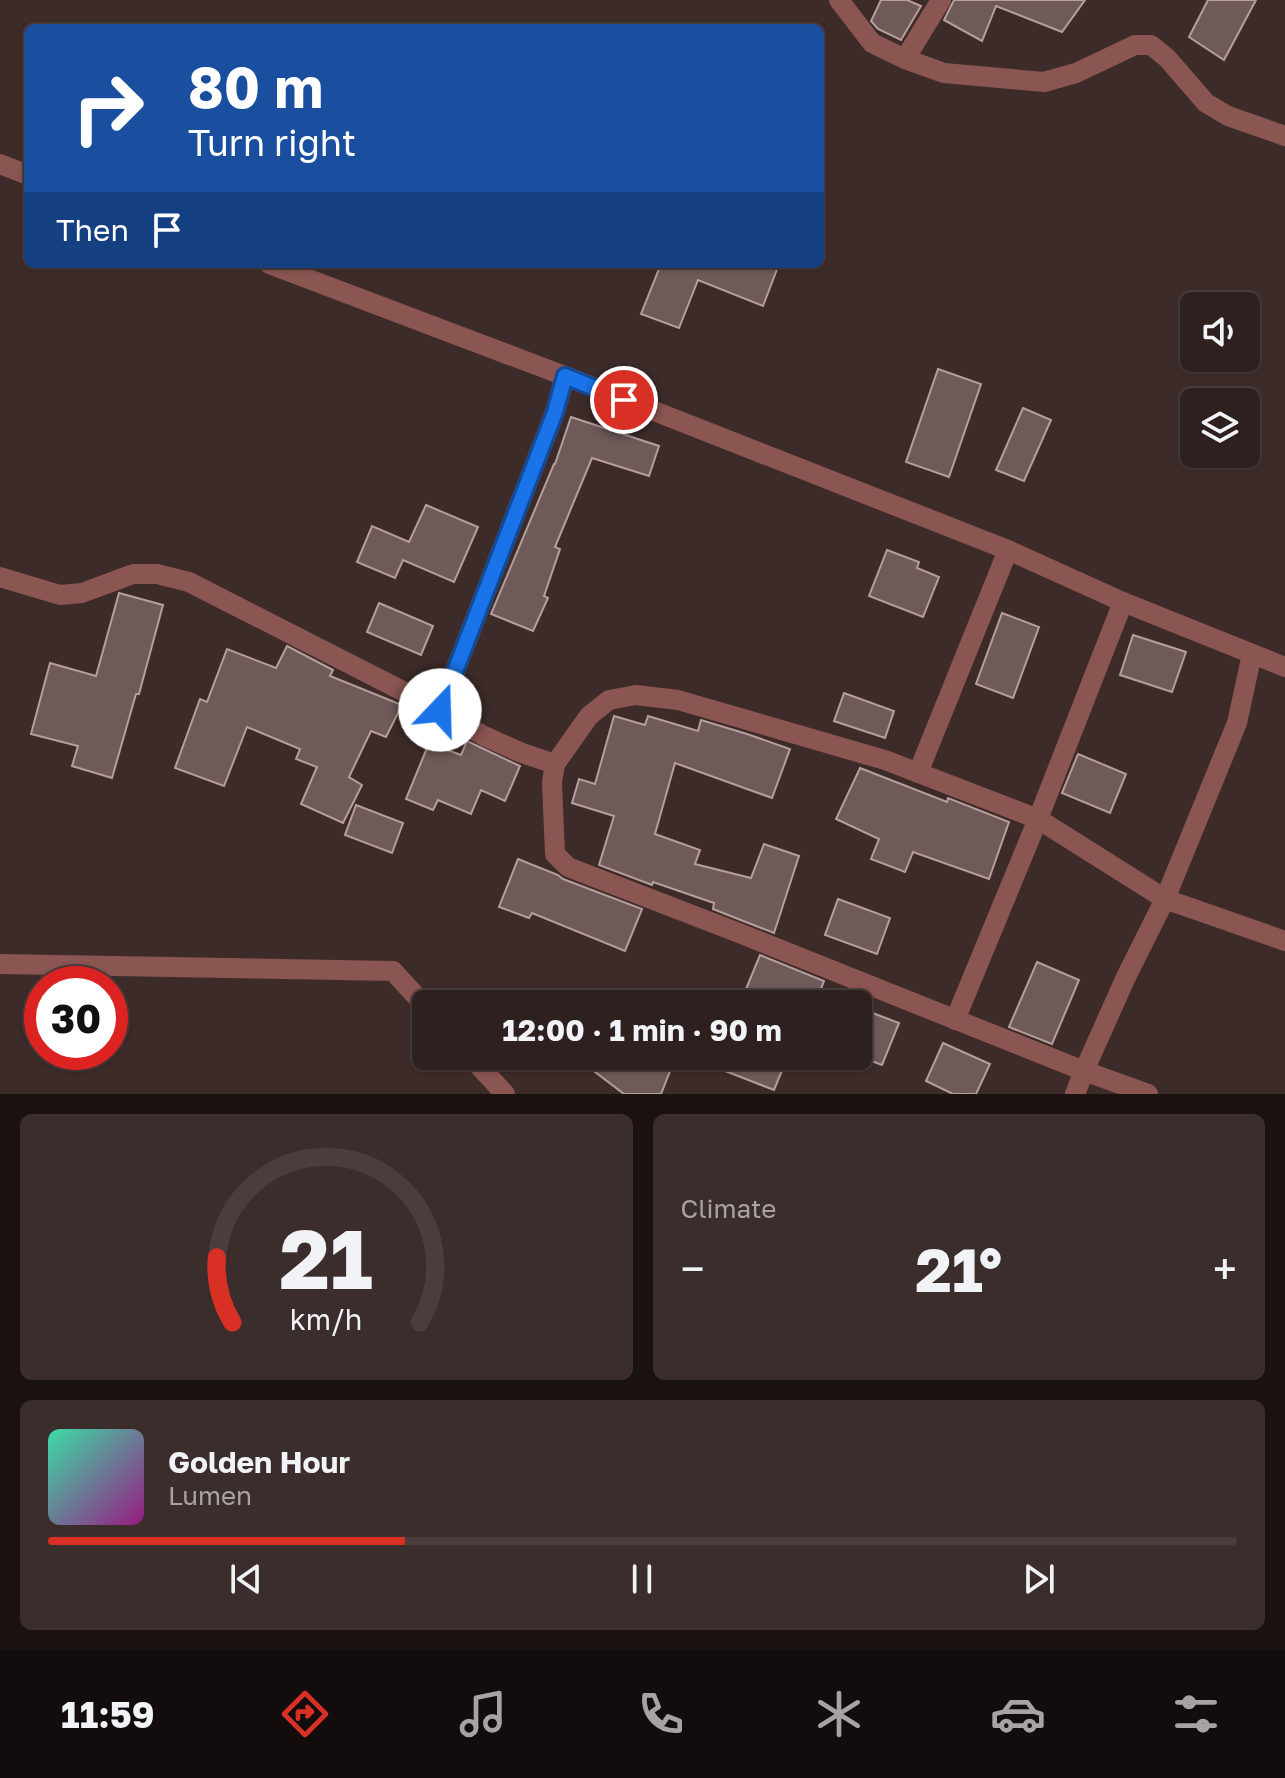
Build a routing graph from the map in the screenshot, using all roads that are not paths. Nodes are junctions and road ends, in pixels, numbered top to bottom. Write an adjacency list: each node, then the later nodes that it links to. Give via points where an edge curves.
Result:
1 (839, 0): 3 (street, via 872,43)
2 (941, 0): 3 (street)
3 (905, 59): 4 (street, via 944,73 1044,82 1135,45 1151,45 1206,103)
4 (1285, 136)
5 (0, 164): 6 (street)
6 (24, 173)
7 (280, 268): 8 (street)
8 (565, 376): 9 (street); 14 (street)
9 (1008, 550): 11 (street); 16 (street)
10 (0, 577): 14 (street, via 60,595 82,593 133,574 189,582)
11 (1123, 602): 12 (street); 17 (street)
12 (1252, 654): 13 (street); 18 (street, via 1237,723)
13 (1285, 667)
14 (440, 710): 15 (street, via 484,736)
15 (555, 764): 16 (street, via 589,716 609,700 636,695 678,700); 22 (street, via 555,854 568,867)
16 (918, 773): 17 (street)
17 (1038, 819): 18 (street); 22 (street)
18 (1165, 899): 19 (street); 24 (street)
19 (1285, 941)
20 (0, 964): 21 (street, via 393,971)
21 (412, 992)
22 (955, 1020): 24 (street)
23 (483, 1070): 25 (street)
24 (1084, 1071): 26 (street); 27 (street)
25 (505, 1094)
26 (1075, 1094)
27 (1148, 1094)

